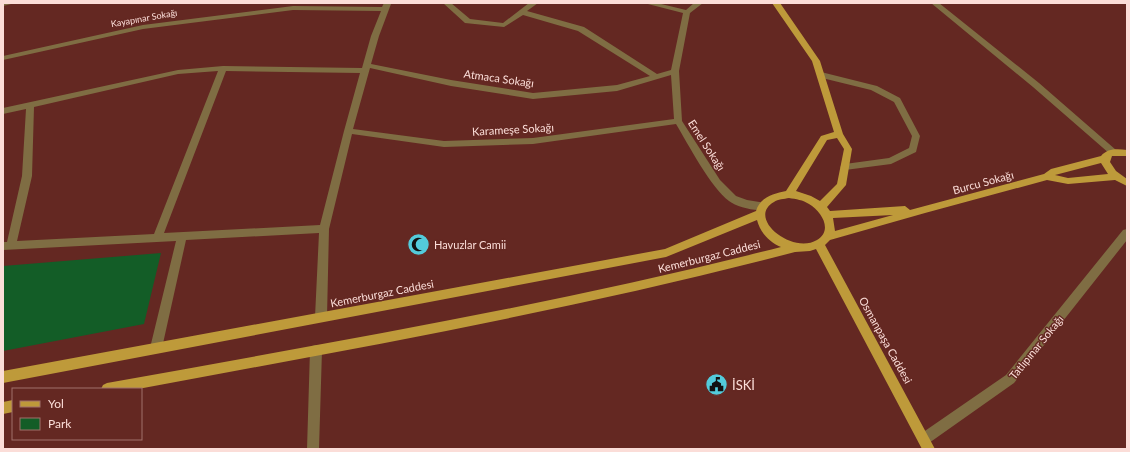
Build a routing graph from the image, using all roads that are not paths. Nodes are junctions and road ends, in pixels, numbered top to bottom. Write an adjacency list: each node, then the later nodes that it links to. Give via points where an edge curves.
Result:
1 (11, 3): 8 (street)
2 (447, 3): 10 (street, via 468,21 504,26)
3 (534, 3): 10 (street)
4 (648, 3): 11 (street)
5 (699, 3): 11 (street)
6 (776, 3): 16 (main road, via 816,61)
7 (935, 3): 23 (street)
8 (3, 4)
9 (386, 6): 12 (street, Kayapınar Sokağı, via 293,8 136,28); 14 (street)
10 (521, 12): 17 (street, via 581,29)
11 (687, 12): 15 (street, Emel Sokağı)
12 (3, 58)
13 (223, 68): 14 (street, Atmaca Sokağı); 18 (street, Atmaca Sokağı, via 178,72); 38 (street)
14 (366, 68): 17 (street, Atmaca Sokağı, via 533,96 617,88); 21 (street)
15 (675, 71): 17 (street, Atmaca Sokağı); 20 (street, Emel Sokağı)
16 (822, 75): 22 (main road); 26 (street, via 874,88 897,100 916,136 912,150 891,161)
17 (656, 77)
18 (30, 105): 19 (street, Atmaca Sokağı); 40 (street, via 27,176)
19 (3, 111)
20 (678, 122): 21 (street, Karameşe Sokağı, via 533,141 444,144); 33 (street, Emel Sokağı, via 717,182 733,199)
21 (348, 132): 35 (street)
22 (838, 134): 26 (main road, via 848,149); 30 (main road, via 824,138)
23 (1113, 152): 24 (main road); 25 (main road)
24 (1127, 153)
25 (1104, 159): 27 (main road, Burcu Sokağı, via 1054,171); 28 (main road, via 1105,165)
26 (845, 167): 31 (main road, via 841,184)
27 (1047, 177): 28 (main road, Burcu Sokağı, via 1068,181); 32 (main road, Burcu Sokağı)
28 (1116, 177): 29 (main road)
29 (1127, 183)
30 (789, 194): 31 (main road, via 812,200); 33 (main road, via 768,199)
31 (821, 207): 34 (main road)
32 (925, 209): 34 (main road, Burcu Sokağı); 39 (main road, Burcu Sokağı)
33 (761, 210): 41 (main road, via 761,223 766,231 775,239); 42 (main road, Kemerburgaz Caddesi, via 666,253)
34 (828, 215): 39 (main road, via 830,230)
35 (324, 229): 37 (street); 42 (street)
36 (1127, 233): 47 (street, Tatlıpınar Sokağı, via 1010,379)
37 (182, 238): 38 (street); 43 (street)
38 (157, 239): 40 (street)
39 (823, 241): 41 (main road, via 809,247); 47 (main road, Osmanpaşa Caddesi)
40 (7, 246)
41 (797, 247): 44 (main road, Kemerburgaz Caddesi, via 586,299)
42 (321, 317): 43 (main road, Kemerburgaz Caddesi)
43 (156, 348): 45 (main road, Kemerburgaz Caddesi)
44 (316, 350): 46 (main road, Kemerburgaz Caddesi); 48 (street)
45 (3, 377)
46 (112, 388)
47 (927, 444)
48 (313, 449)

